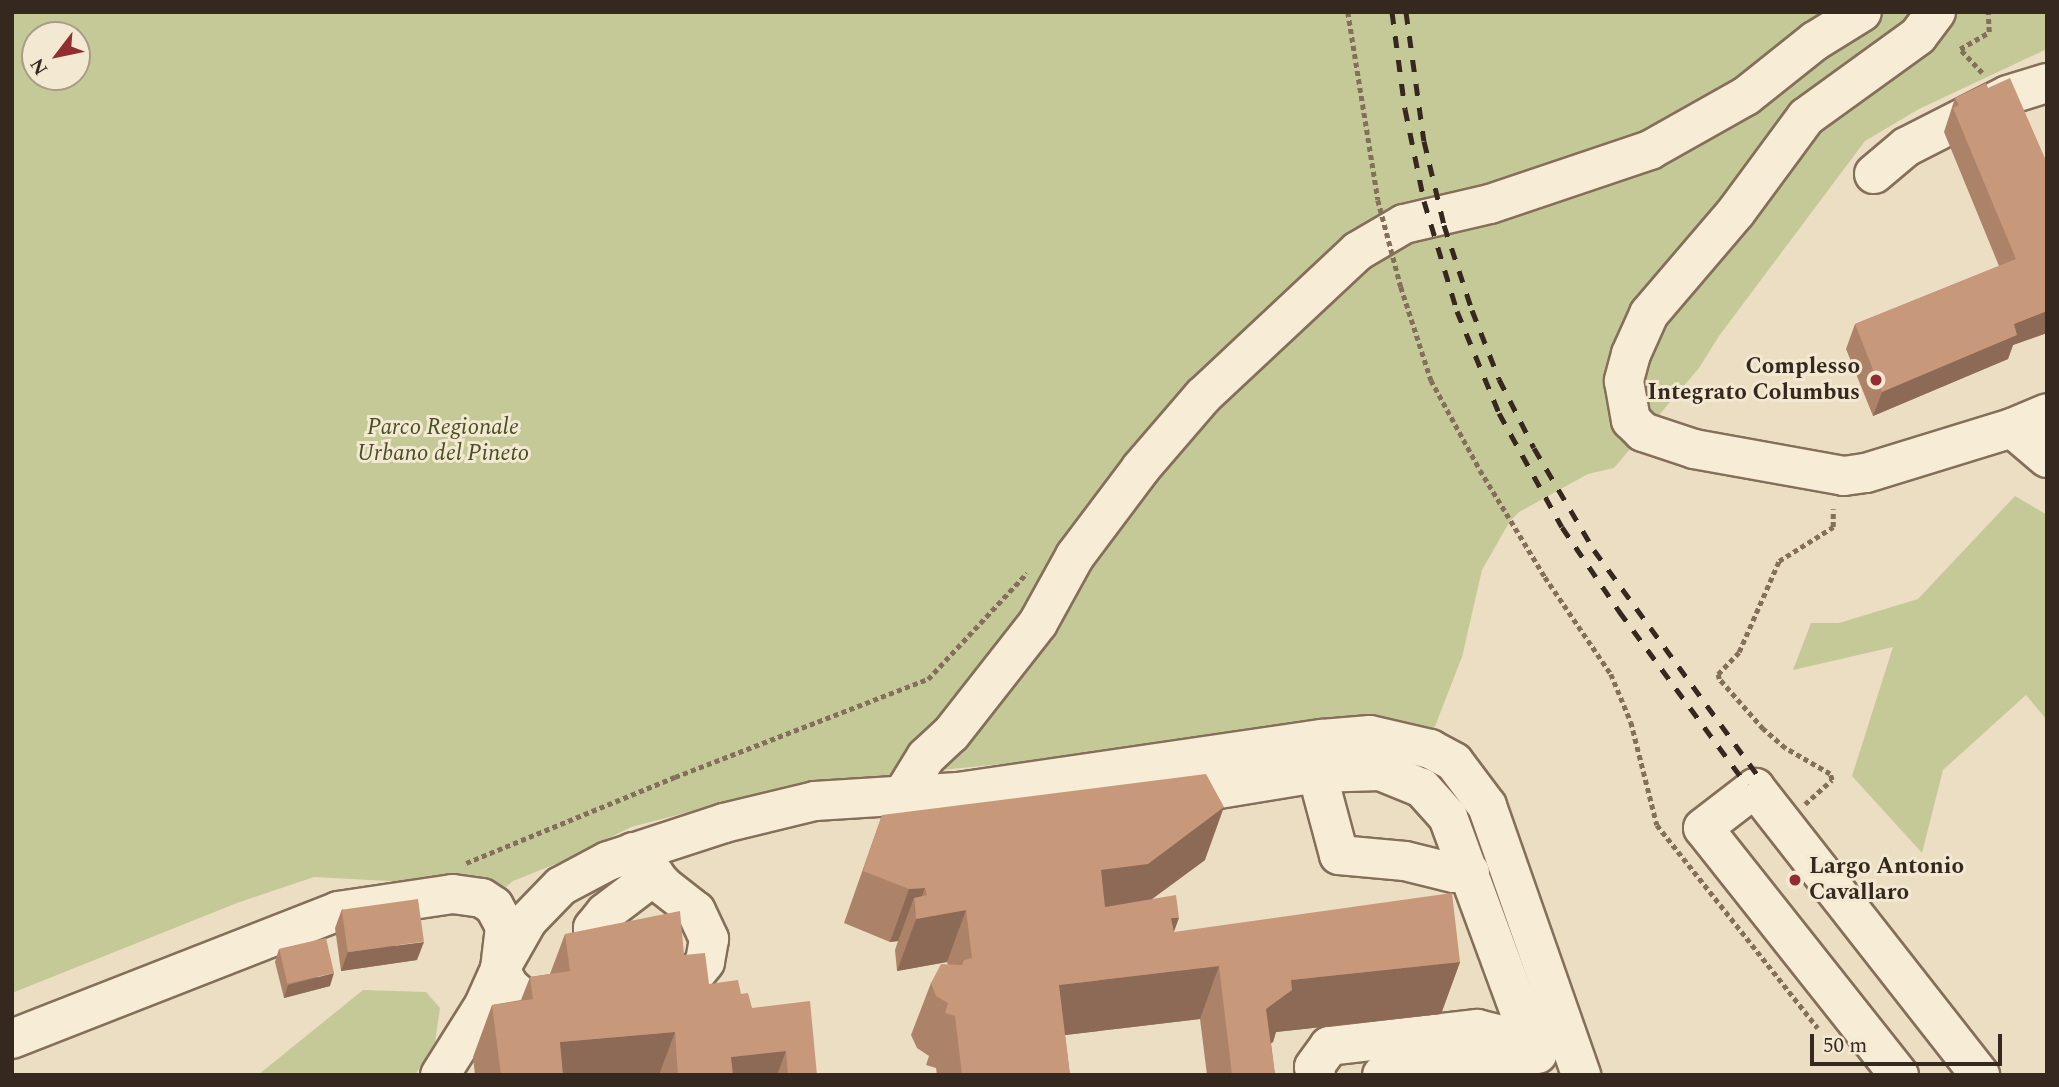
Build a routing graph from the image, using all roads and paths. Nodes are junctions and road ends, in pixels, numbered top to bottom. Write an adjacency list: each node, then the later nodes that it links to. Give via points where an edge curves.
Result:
1 (1348, 12): 25 (path, bridge, via 1378,201 1431,380 1545,577 1611,674 1631,722 1657,825)
2 (1862, 12): 14 (lane, via 1815,41 1746,96 1650,150 1490,204 1404,224 1358,251 1203,396 1141,468 1075,556 1038,623)
3 (1936, 12): 8 (lane, via 1918,36 1806,117 1735,212 1649,314)
4 (1987, 12): 5 (path, via 1989,32 1960,49 1979,72)
5 (2034, 86): 6 (lane, via 1906,148)
6 (1874, 174)
7 (1717, 208): 8 (lane, via 1646,282 1637,308)
8 (1639, 335): 10 (lane, via 1624,381 1631,420 1643,432 1694,449 1844,477)
9 (2047, 413): 10 (lane)
10 (2012, 428): 11 (lane)
11 (2047, 458)
12 (1833, 509): 19 (path, via 1833,527 1779,561 1739,652 1718,674 1763,729 1785,748 1830,774 1832,780)
13 (1035, 566): 21 (path, via 928,679)
14 (951, 734): 17 (lane, via 945,773); 18 (lane, via 926,757)
15 (1317, 774): 16 (lane); 22 (lane, via 1380,771 1422,788 1448,817); 22 (lane, via 1339,855)
16 (1219, 789)
17 (958, 792): 18 (lane); 29 (lane, via 1322,739 1370,735 1430,749 1454,762 1487,806)
18 (902, 796): 20 (lane, via 816,801 775,809)
19 (1783, 823): 33 (lane, via 1755,788 1703,828); 34 (lane)
20 (644, 864): 23 (lane, via 608,861 561,886 528,920); 24 (lane, via 593,928); 26 (lane, via 696,911 709,940 705,962 691,979)
21 (461, 866)
22 (1470, 872): 29 (lane, via 1521,1023)
23 (500, 969): 27 (lane, via 509,986 524,999); 28 (lane, via 505,927 494,906 482,898 453,894 401,901 338,911); 30 (lane, via 484,1005)
24 (593, 975)
25 (1782, 983)
26 (664, 992)
27 (549, 1009)
28 (12, 1039)
29 (1546, 1051): 31 (lane, via 1477,1029 1329,1046 1314,1067); 32 (lane)
30 (440, 1075)
31 (1316, 1075)
32 (1382, 1075)
33 (1899, 1075)
34 (1980, 1075)

